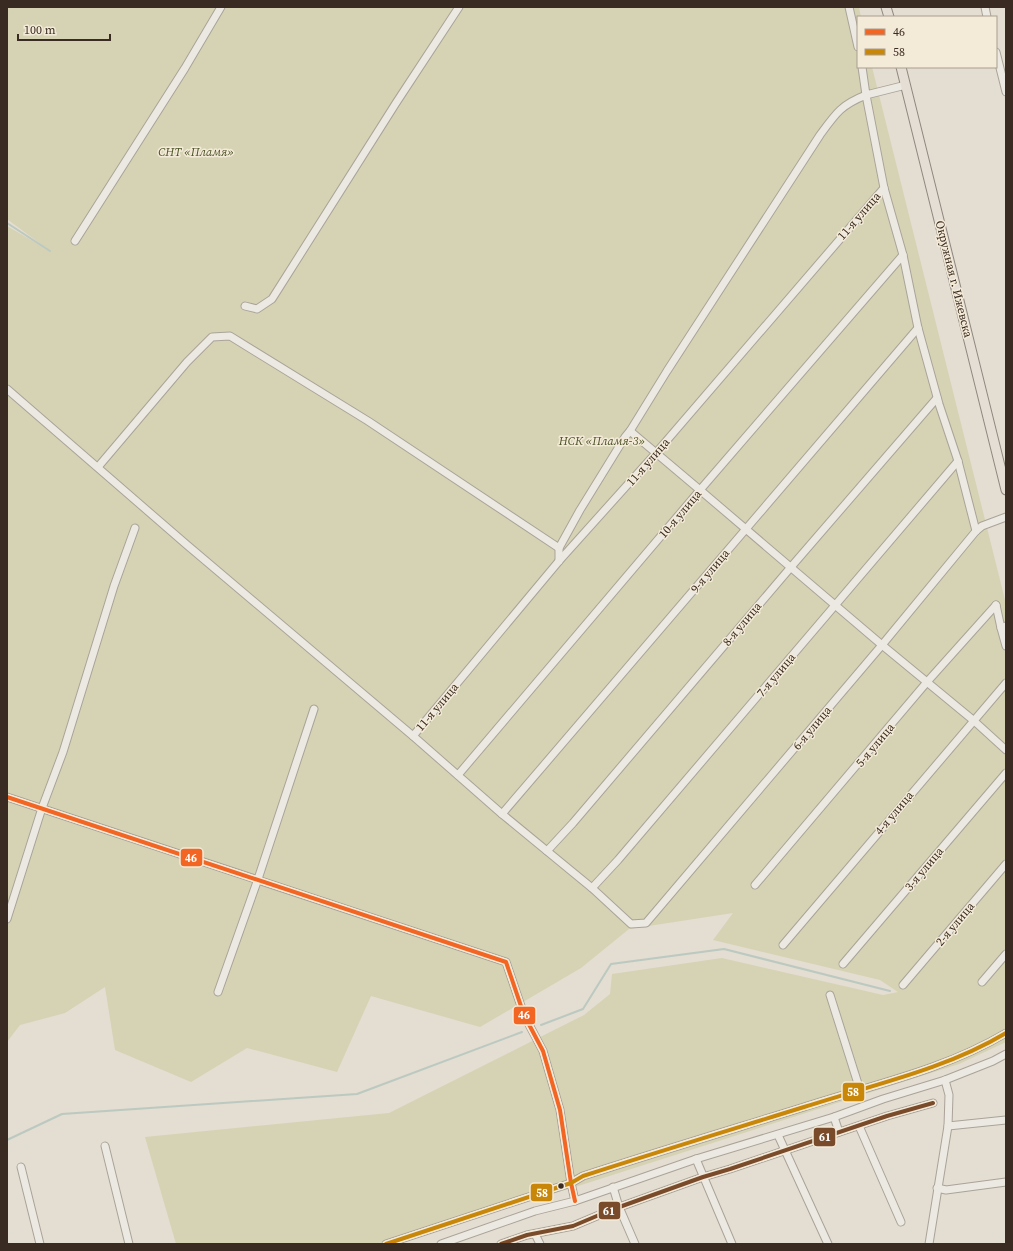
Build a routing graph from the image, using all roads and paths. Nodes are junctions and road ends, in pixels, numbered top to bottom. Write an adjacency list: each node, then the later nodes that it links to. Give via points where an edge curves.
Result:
1 (221, 7): 12 (street)
2 (458, 7): 14 (street, via 272,299 257,309)
3 (849, 7): 4 (street)
4 (857, 43)
5 (997, 56): 9 (street)
6 (862, 68): 10 (street)
7 (901, 68): 8 (main road, Окружная г. Ижевска)
8 (906, 85): 10 (street); 23 (main road, Окружная г. Ижевска)
9 (1006, 92)
10 (866, 94): 11 (street); 18 (street, via 836,112)
11 (884, 188): 13 (street); 19 (street, 11-я улица)
12 (75, 241)
13 (903, 255): 15 (street); 22 (street, 10-я улица)
14 (245, 306)
15 (918, 328): 17 (street); 26 (street, 9-я улица)
16 (7, 388): 21 (street)
17 (937, 398): 20 (street); 30 (street, 8-я улица)
18 (630, 431): 19 (street); 28 (street)
19 (656, 453): 22 (street); 29 (street, 11-я улица)
20 (958, 461): 27 (street); 31 (street, 7-я улица)
21 (98, 467): 28 (street, via 187,362 212,337 230,336 368,422); 39 (street)
22 (700, 490): 26 (street); 42 (street, 10-я улица)
23 (1006, 490)
24 (1006, 517): 27 (street)
25 (135, 528): 44 (street, via 114,586 63,752)
26 (746, 529): 30 (street); 45 (street, 9-я улица)
27 (976, 531): 33 (street, 6-я улица)
28 (559, 548): 29 (street)
29 (559, 561): 39 (street, 11-я улица)
30 (790, 567): 31 (street); 46 (street, 8-я улица)
31 (835, 605): 33 (street); 50 (street, 7-я улица)
32 (1003, 627): 34 (street); 35 (street, 5-я улица, via 996,605)
33 (882, 645): 35 (street); 50 (street, 6-я улица, via 646,923 631,924)
34 (1006, 646)
35 (928, 682): 38 (street); 49 (street, 5-я улица)
36 (1006, 683): 38 (street, 4-я улица)
37 (314, 709): 48 (street)
38 (973, 720): 40 (street); 52 (street, 4-я улица)
39 (413, 736): 42 (street)
40 (1006, 750)
41 (1006, 773): 54 (street, 3-я улица)
42 (458, 775): 45 (street)
43 (7, 796): 44 (street)
44 (42, 808): 48 (street); 51 (street)
45 (502, 814): 46 (street)
46 (547, 851): 50 (street)
47 (1006, 864): 56 (street, 2-я улица)
48 (258, 880): 57 (street); 76 (street, via 506,962 524,1015 543,1051 560,1110)
49 (755, 886)
50 (592, 888)
51 (7, 919)
52 (783, 944)
53 (1006, 954): 55 (street)
54 (843, 964)
55 (982, 982)
56 (903, 985)
57 (218, 992)
58 (830, 995): 62 (street)
59 (1006, 1034): 62 (street, via 971,1052 917,1073)
60 (1006, 1054): 61 (street)
61 (944, 1080): 64 (street); 67 (street, via 949,1095)
62 (860, 1090): 76 (street, via 591,1173)
63 (933, 1103): 66 (street)
64 (834, 1117): 68 (street); 69 (street)
65 (1006, 1120): 67 (street)
66 (859, 1126): 68 (street); 81 (street)
67 (948, 1126): 78 (street)
68 (839, 1132): 71 (street)
69 (778, 1135): 71 (street); 72 (street)
70 (105, 1146): 84 (street)
71 (786, 1151): 74 (street); 91 (street)
72 (696, 1160): 74 (street); 77 (street)
73 (21, 1167): 83 (street)
74 (703, 1177): 80 (street); 90 (street)
75 (1006, 1182): 78 (street, via 946,1190)
76 (571, 1183): 79 (street); 85 (street)
77 (613, 1187): 79 (street); 80 (street)
78 (938, 1188): 92 (street)
79 (575, 1201): 86 (street)
80 (620, 1207): 82 (street, via 573,1226); 89 (street)
81 (901, 1222)
82 (535, 1234): 87 (street); 88 (street)
83 (40, 1244)
84 (129, 1244)
85 (386, 1244)
86 (441, 1244)
87 (500, 1244)
88 (540, 1244)
89 (636, 1244)
90 (732, 1244)
91 (828, 1244)
92 (929, 1244)

